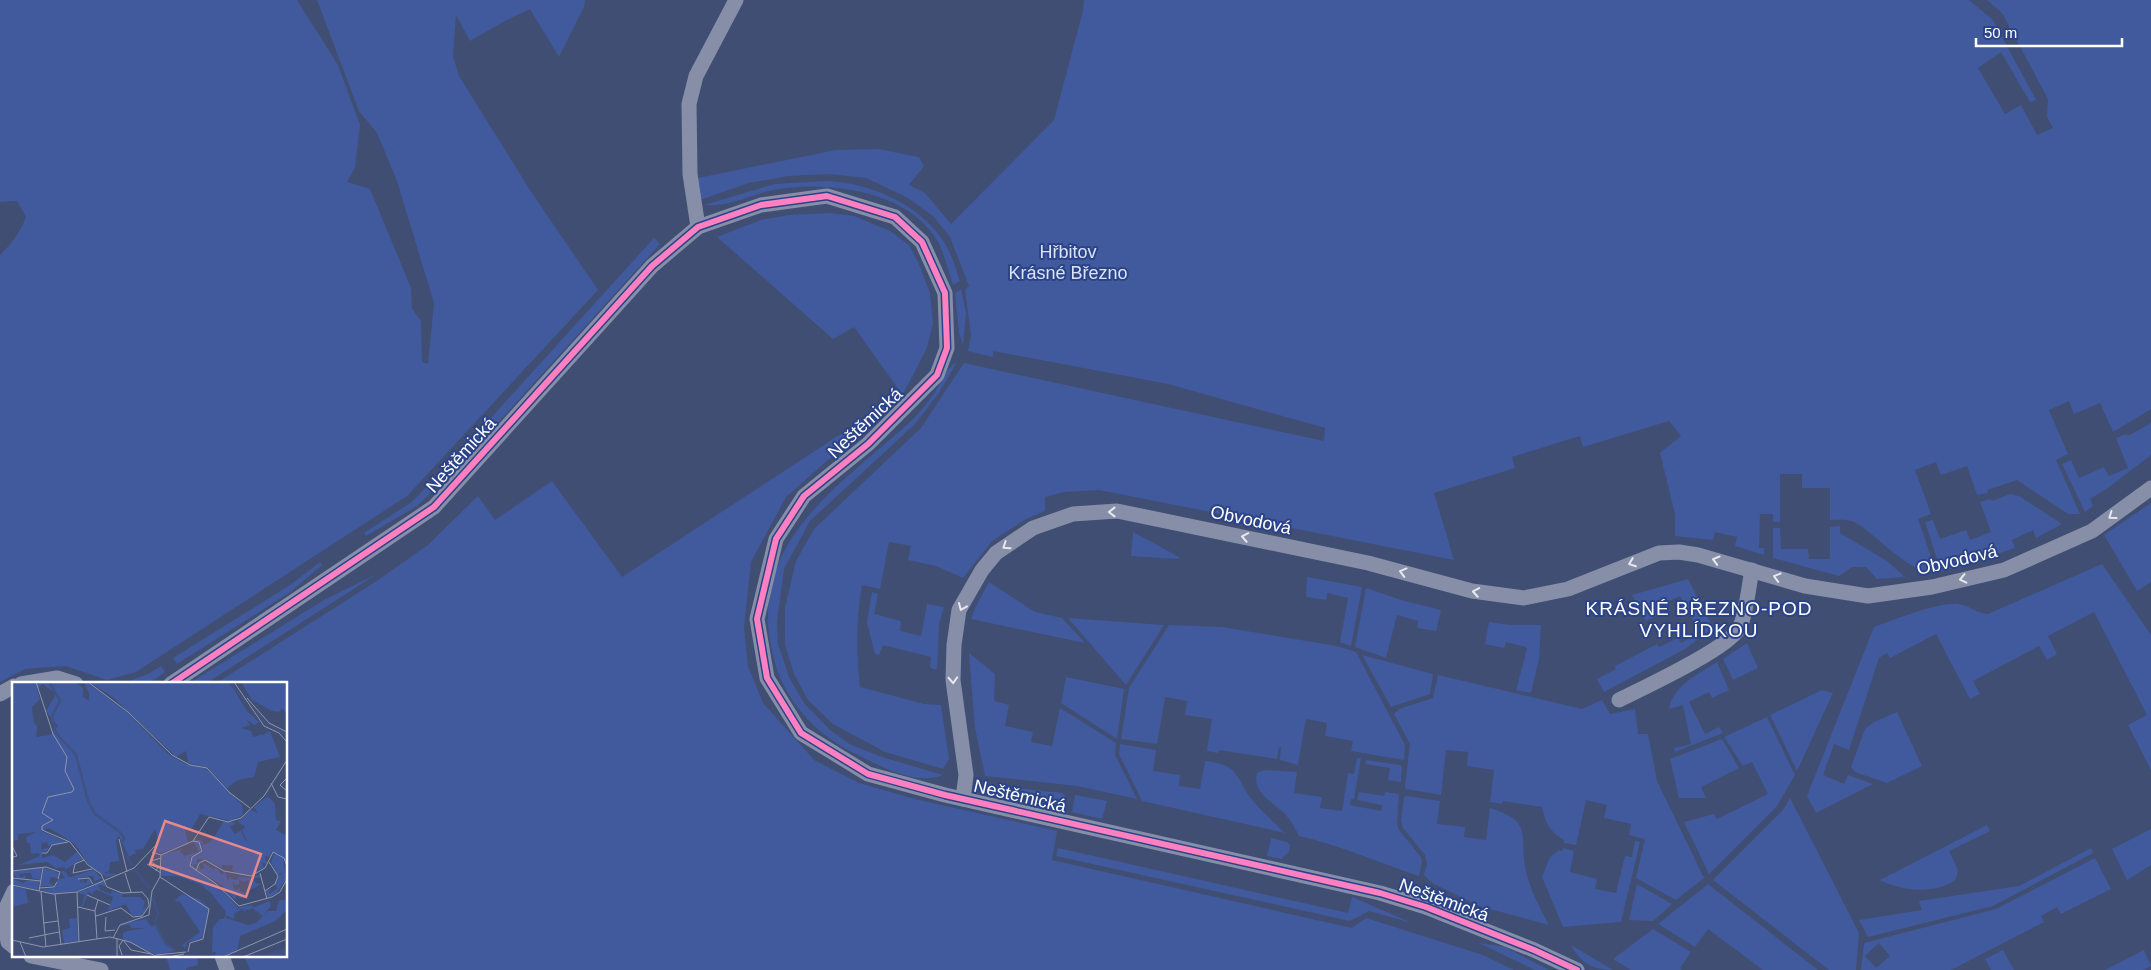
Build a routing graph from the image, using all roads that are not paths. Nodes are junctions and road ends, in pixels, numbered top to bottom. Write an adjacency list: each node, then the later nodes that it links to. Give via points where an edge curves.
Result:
1 (736, 0): 2 (street, via 696,76 689,104 690,174)
2 (698, 227): 7 (street, Neštěmická, via 652,266 434,507); 11 (street, Neštěmická, via 761,204 827,196 895,217 922,242 945,293 947,348 937,374 868,444 804,496 776,539 757,618 767,678 801,733 868,774)
3 (2151, 488): 4 (street, Obvodová, one-way to 4, via 2092,531 2004,570 1932,587 1868,596 1805,586)
4 (1752, 570): 10 (street, via 1740,627 1723,644); 11 (street, Obvodová, one-way to 11, via 1679,552 1659,553 1568,589 1524,598 1472,591 1368,563 1117,511 1072,514 1033,528 996,553 959,610 953,680 966,775)
5 (33, 682): 6 (street, via 57,678)
6 (70, 682)
7 (174, 682)
8 (12, 687): 9 (street)
9 (0, 694)
10 (1619, 700)
11 (963, 799): 18 (street, Neštěmická, via 1380,893 1426,907)
12 (12, 895): 13 (street, via 3,914 8,942)
13 (12, 945)
14 (41, 958): 16 (street)
15 (223, 958): 17 (street)
16 (101, 970)
17 (227, 970)
18 (1577, 970)

